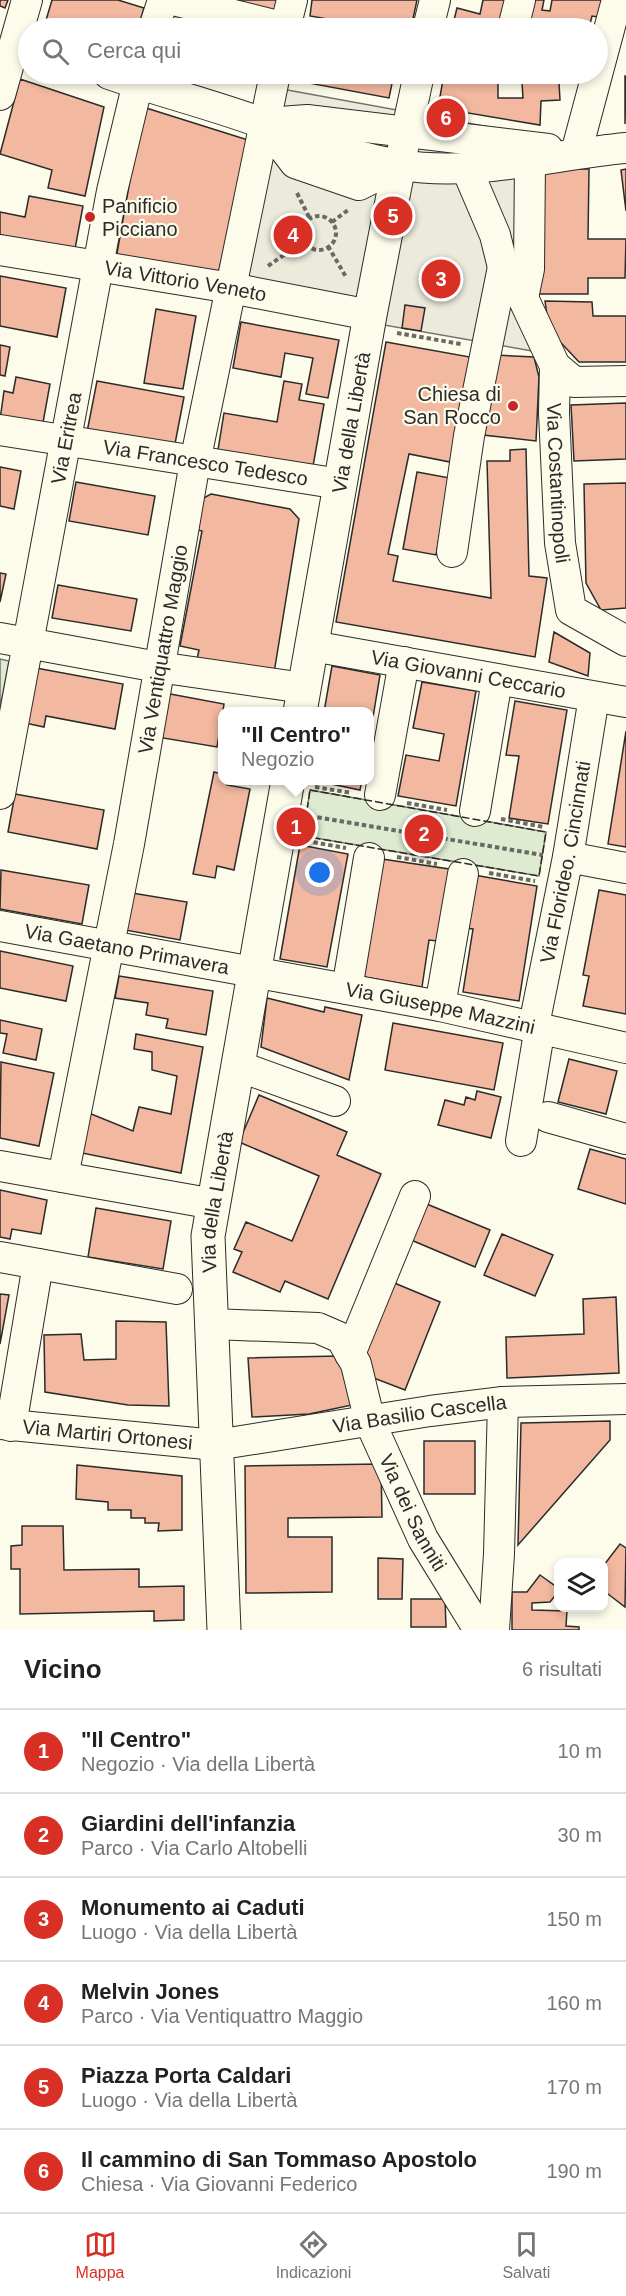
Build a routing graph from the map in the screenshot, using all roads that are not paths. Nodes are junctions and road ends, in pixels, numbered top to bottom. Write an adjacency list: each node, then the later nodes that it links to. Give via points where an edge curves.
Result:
1 (27, 0): 7 (street)
2 (163, 0): 8 (street)
3 (173, 0): 9 (street)
4 (435, 0): 10 (street)
5 (520, 0): 11 (street)
6 (617, 0): 12 (street)
7 (22, 18)
8 (157, 18)
9 (267, 18)
10 (430, 18)
11 (516, 18)
12 (608, 34)
13 (15, 40): 19 (street)
14 (127, 84): 28 (street, Via Eritrea)
15 (148, 84): 20 (street)
16 (273, 84): 20 (street, Via Ventiquattro Maggio)
17 (417, 84): 21 (street, Via della Libertà)
18 (594, 84): 23 (street)
19 (0, 95)
20 (265, 124): 21 (street, via 307,120); 25 (street, via 300,139); 30 (street, Via Ventiquattro Maggio)
21 (406, 133): 23 (street); 25 (street, Via della Libertà)
22 (626, 148): 23 (street)
23 (576, 153): 24 (street)
24 (530, 161): 26 (street); 31 (street, via 529,269)
25 (399, 165): 26 (street); 32 (main road, Via della Libertà)
26 (466, 167): 29 (street, Via Costantinopoli, via 495,235)
27 (0, 250): 28 (street, Via Vittorio Veneto)
28 (98, 266): 30 (street, Via Vittorio Veneto); 36 (street, Via Eritrea)
29 (503, 267): 31 (street, Via Costantinopoli); 39 (street)
30 (231, 288): 32 (street, Via Vittorio Veneto); 37 (street, Via Ventiquattro Maggio)
31 (523, 298): 33 (street, Via Costantinopoli)
32 (370, 315): 38 (main road, Via della Libertà)
33 (555, 366): 34 (street, via 574,382); 41 (street, Via Costantinopoli, via 560,543 571,610)
34 (626, 381)
35 (0, 430): 36 (street, Via Francesco Tedesco)
36 (67, 441): 37 (street, Via Francesco Tedesco); 40 (street, Via Eritrea)
37 (195, 462): 38 (street, Via Francesco Tedesco); 44 (street, Via Ventiquattro Maggio)
38 (340, 484): 42 (main road, Via della Libertà)
39 (452, 552)
40 (13, 640): 44 (street); 50 (street, Via Eritrea)
41 (626, 642)
42 (312, 646): 43 (street, Via Giovanni Ceccario); 47 (main road, Via della Libertà)
43 (404, 662): 45 (street, Via Giovanni Ceccario); 51 (street)
44 (158, 668): 47 (street); 58 (street, Via Ventiquattro Maggio, via 129,844)
45 (497, 680): 46 (street, Via Giovanni Ceccario); 52 (street)
46 (594, 697): 48 (street, Via Giovanni Ceccario); 54 (street, Via Florideo. Cincinnati)
47 (302, 700)
48 (626, 702)
49 (287, 785): 59 (main road, Via della Libertà)
50 (0, 794)
51 (380, 797)
52 (475, 813)
53 (372, 854): 60 (street)
54 (561, 857): 55 (street); 62 (street, Via Florideo. Cincinnati)
55 (626, 868)
56 (464, 870): 61 (street)
57 (0, 926): 58 (street, Via Gaetano Primavera)
58 (107, 946): 59 (street, Via Gaetano Primavera); 70 (street, Via Ventiquattro Maggio)
59 (254, 972): 60 (street, Via Giuseppe Mazzini); 64 (main road, Via della Libertà)
60 (347, 989): 61 (street, Via Giuseppe Mazzini)
61 (440, 1006): 62 (street, Via Giuseppe Mazzini)
62 (537, 1026): 63 (street, Via Giuseppe Mazzini); 68 (street, Via Florideo. Cincinnati)
63 (626, 1048)
64 (238, 1066): 65 (street); 72 (main road, Via della Libertà)
65 (335, 1101)
66 (548, 1117): 67 (street)
67 (625, 1135)
68 (521, 1141)
69 (0, 1166): 70 (street)
70 (63, 1177): 72 (street)
71 (415, 1196): 77 (street)
72 (214, 1204): 76 (main road, Via della Libertà, via 208,1236)
73 (0, 1257): 74 (street)
74 (38, 1264): 75 (street); 81 (street)
75 (177, 1289)
76 (212, 1324): 77 (street, Via dei Sanniti, via 318,1328 341,1338); 82 (main road, Via della Libertà)
77 (350, 1354): 80 (street, Via dei Sanniti)
78 (626, 1399): 79 (street, Via Basilio Cascella)
79 (503, 1402): 80 (street, Via Basilio Cascella); 85 (street)
80 (370, 1422): 82 (street, Via Basilio Cascella); 84 (street, Via dei Sanniti, via 423,1539)
81 (5, 1425): 82 (street, Via Martiri Ortonesi)
82 (216, 1444): 83 (main road, Via della Libertà)
83 (224, 1630)
84 (479, 1630)
85 (494, 1630)

